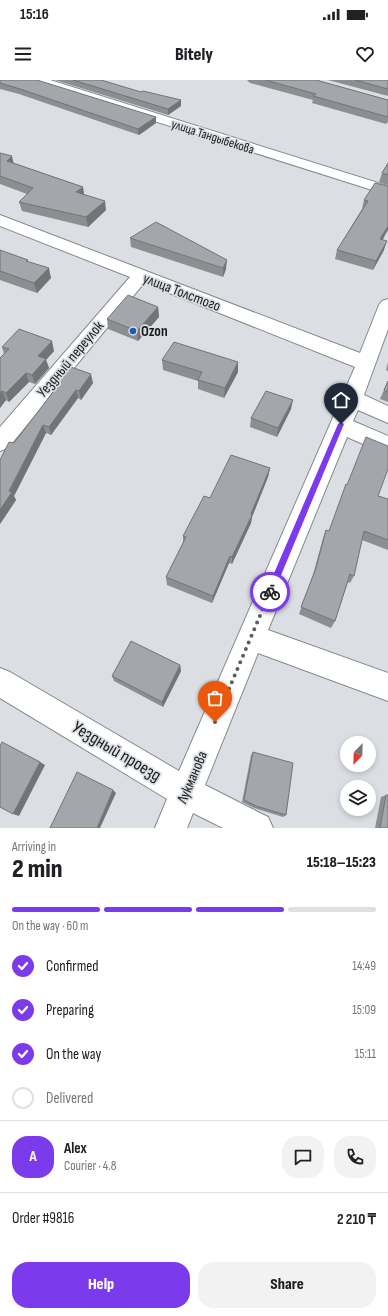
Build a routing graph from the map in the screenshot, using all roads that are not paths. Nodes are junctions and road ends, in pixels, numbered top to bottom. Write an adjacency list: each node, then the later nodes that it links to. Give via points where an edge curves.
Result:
1 (38, 80): 2 (street, улица Тандыбекова)
2 (388, 191)
3 (0, 220): 4 (street, улица Толстого)
4 (140, 276): 6 (street, улица Толстого); 10 (street, Уездный переулок)
5 (388, 305): 6 (street, Лукманова)
6 (365, 364): 7 (street, Лукманова)
7 (352, 399): 8 (street); 9 (street, Лукманова)
8 (388, 415)
9 (341, 424): 11 (street); 12 (street, Лукманова)
10 (0, 442)
11 (388, 446)
12 (251, 637): 14 (street); 15 (street, Лукманова)
13 (0, 682): 15 (street, Уездный проезд)
14 (388, 687)
15 (185, 792): 16 (street, Лукманова); 17 (street, Уездный проезд)
16 (171, 828)
17 (257, 828)

